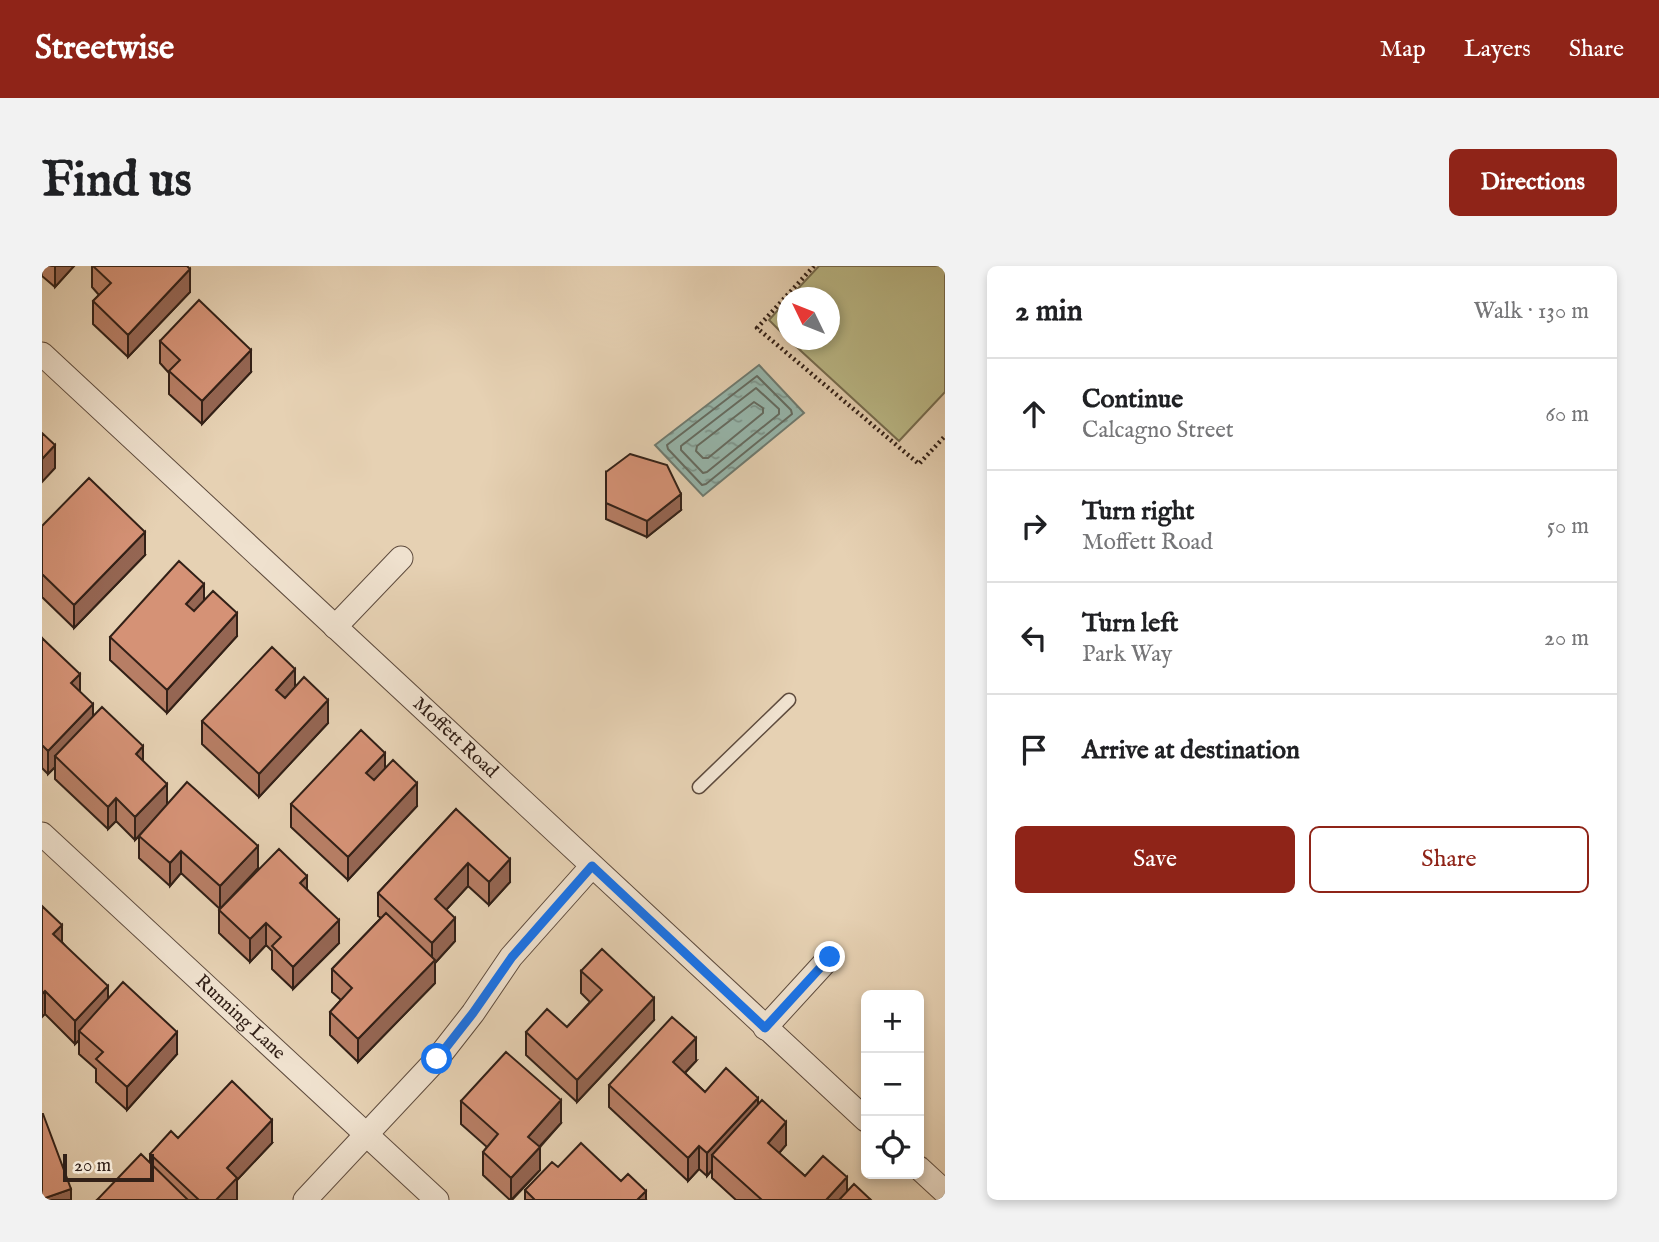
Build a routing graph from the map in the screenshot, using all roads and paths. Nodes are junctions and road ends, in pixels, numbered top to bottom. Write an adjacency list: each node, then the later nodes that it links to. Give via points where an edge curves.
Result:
1 (814, 266): 3 (path, via 757,328 919,464)
2 (42, 354): 5 (street, Moffett Road)
3 (945, 436)
4 (401, 558): 5 (street)
5 (335, 627): 9 (street, Moffett Road)
6 (789, 700): 7 (lane)
7 (699, 788)
8 (42, 834): 13 (street, Running Lane)
9 (592, 866): 11 (street, Moffett Road); 13 (street, via 512,957 437,1059)
10 (830, 957): 11 (street)
11 (765, 1028): 12 (street, Moffett Road)
12 (862, 1116)
13 (366, 1133): 16 (street); 17 (street, Running Lane)
14 (924, 1173): 15 (street)
15 (945, 1192)
16 (305, 1200)
17 (437, 1200)

